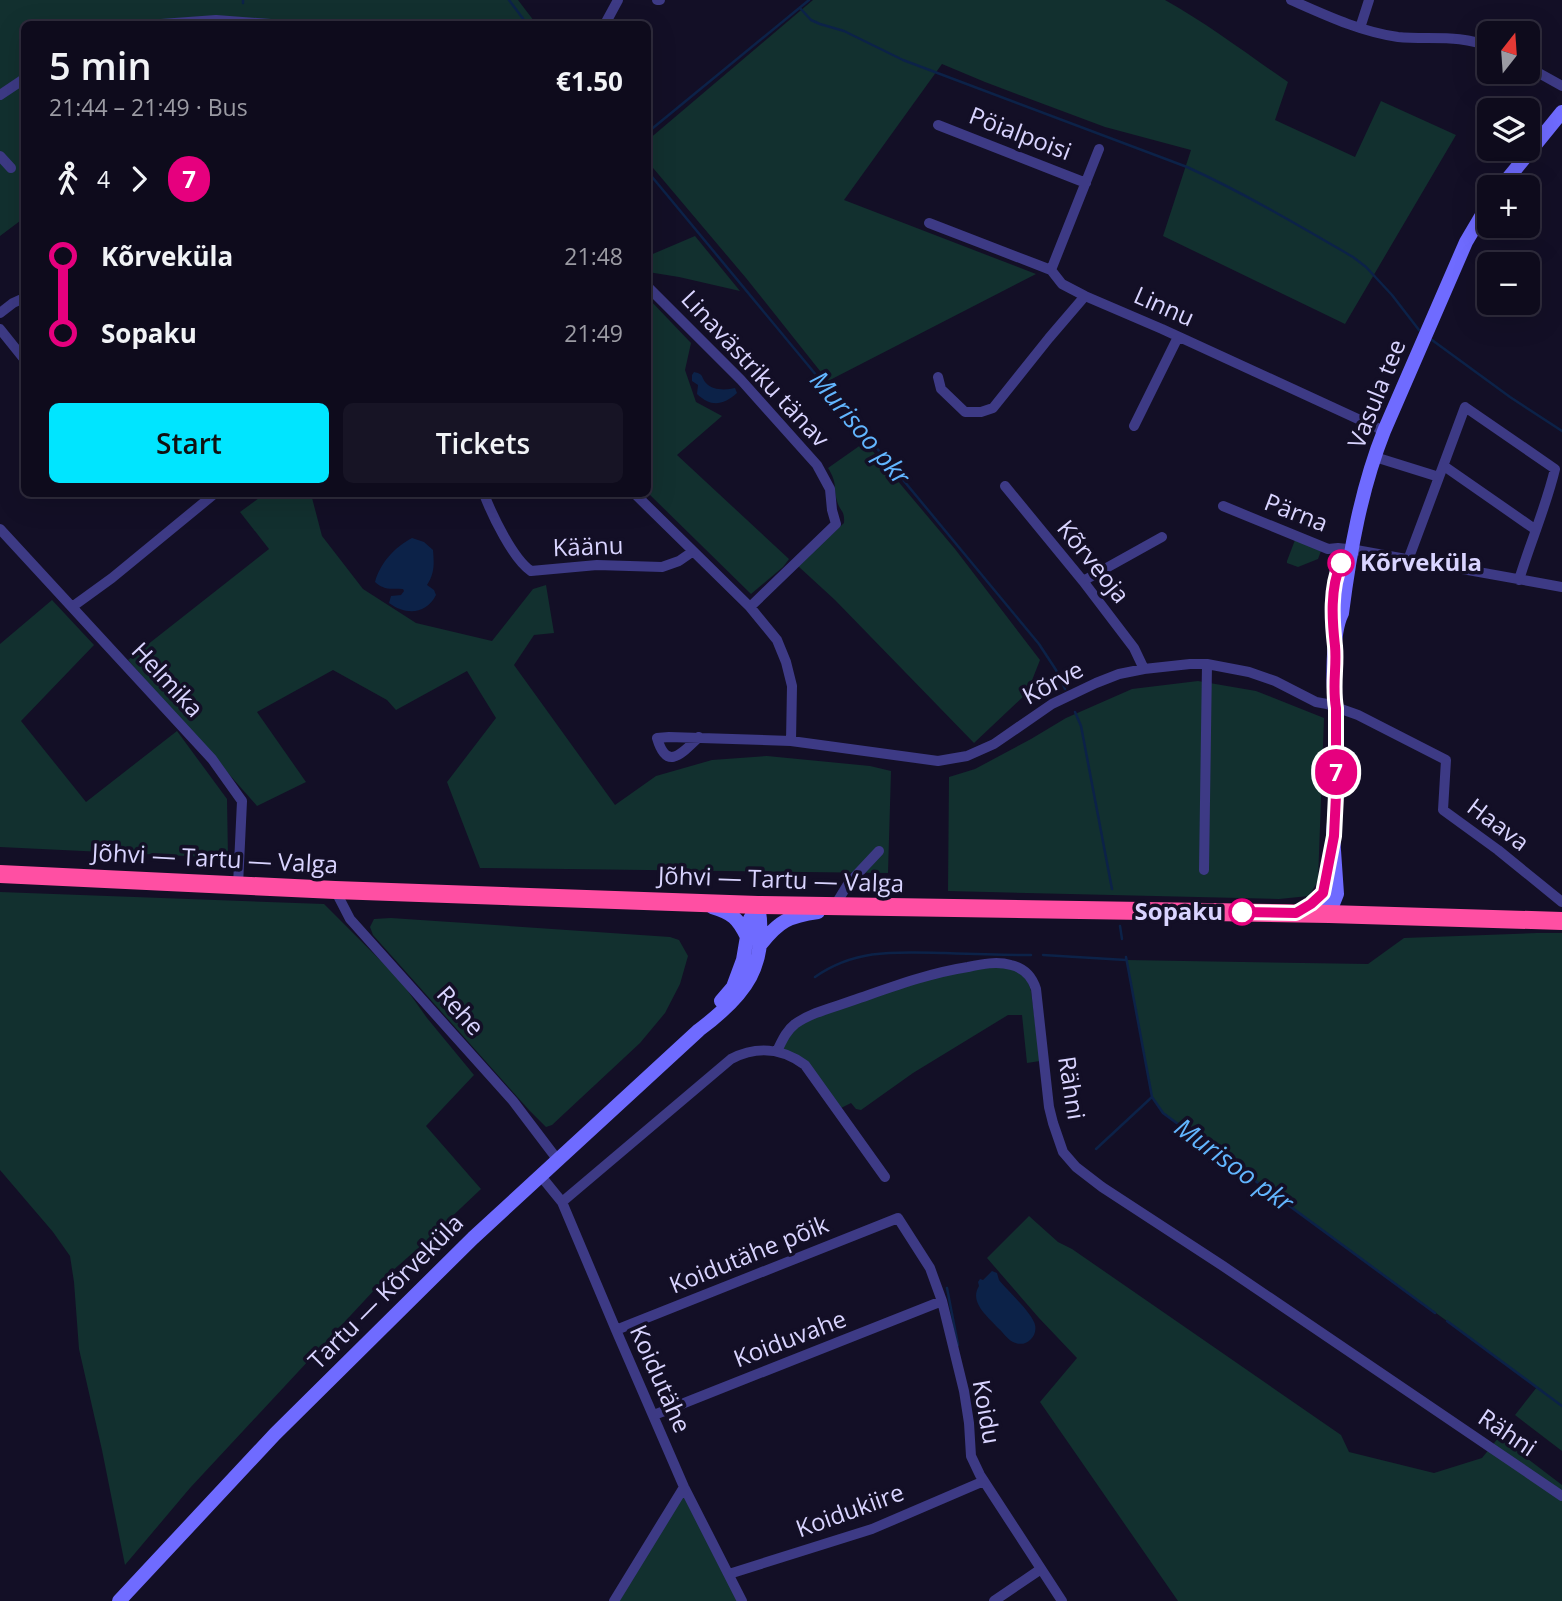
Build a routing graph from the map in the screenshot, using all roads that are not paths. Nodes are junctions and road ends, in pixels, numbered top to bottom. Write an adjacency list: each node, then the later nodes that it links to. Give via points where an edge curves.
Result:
1 (618, 0): 6 (street)
2 (1292, 0): 7 (street)
3 (1370, 0): 7 (street)
4 (202, 21): 5 (street)
5 (249, 21)
6 (608, 21)
7 (1360, 28): 8 (street, via 1397,37)
8 (1477, 42)
9 (1540, 74): 11 (street)
10 (21, 81): 12 (street)
11 (1562, 86)
12 (0, 95)
13 (1562, 112): 18 (main road)
14 (938, 125): 19 (street, Pöialpoisi)
15 (1099, 149): 19 (street)
16 (0, 156): 17 (street)
17 (11, 168)
18 (1511, 175)
19 (1086, 183): 22 (street)
20 (929, 223): 22 (street, Linnu)
21 (1477, 223): 32 (main road, Vasula tee)
22 (1051, 270): 24 (street, Linnu, via 1062,284)
23 (651, 291): 51 (street, Linavästriku tänav, via 741,380 817,465 830,489 836,524)
24 (1085, 296): 28 (street, Linnu); 30 (street, via 993,408 965,412 941,389)
25 (21, 299): 26 (street)
26 (0, 313)
27 (0, 329): 29 (street)
28 (1178, 337): 31 (street); 32 (street, Linnu)
29 (21, 355)
30 (938, 377)
31 (1134, 426)
32 (1384, 431): 33 (main road, Vasula tee)
33 (1375, 457): 35 (street); 44 (main road, Vasula tee)
34 (1444, 466): 35 (street); 42 (street); 42 (street, via 1465,407 1555,469)
35 (1439, 477): 46 (street)
36 (1005, 486): 48 (street, Kõrveoja)
37 (212, 497): 50 (street)
38 (485, 497): 45 (street, Käänu, via 508,544 531,571 597,565 662,567)
39 (638, 497): 45 (street)
40 (1223, 506): 44 (street, Pärna, via 1328,549)
41 (0, 529): 50 (street, Helmika)
42 (1536, 530): 47 (street)
43 (1162, 537): 48 (street)
44 (1351, 550): 46 (street, Pärna); 54 (main road, Vasula tee, via 1335,647)
45 (692, 552): 51 (street)
46 (1408, 560): 47 (street, Pärna)
47 (1520, 580): 49 (street, Pärna)
48 (1083, 581): 53 (street, Kõrveoja, via 1134,648)
49 (1562, 587)
50 (72, 607): 60 (street, Helmika, via 212,759 242,801)
51 (750, 607): 56 (street, via 777,640 786,663 792,686)
52 (1207, 664): 53 (street, Kõrve); 54 (street, Kõrve, via 1249,672); 58 (street)
53 (1144, 669): 56 (street, Kõrve, via 1119,674 1052,704 994,744 967,756 938,761)
54 (1336, 708): 62 (main road, Vasula tee); 63 (street, Haava, via 1446,760 1443,810)
55 (699, 737): 55 (street, Kõrve, via 669,737 657,738 661,751 675,757); 56 (street, Kõrve)
56 (791, 741)
57 (879, 851): 66 (street, via 848,884)
58 (1204, 870)
59 (0, 874): 60 (highway, Jõhvi — Tartu — Valga)
60 (238, 885): 61 (highway, Jõhvi — Tartu — Valga)
61 (335, 890): 64 (highway, Jõhvi — Tartu — Valga); 75 (street, Rehe, via 350,919 513,1101)
62 (1330, 894): 67 (main road); 68 (main road, Vasula tee, via 1324,902); 69 (main road)
63 (1562, 902)
64 (701, 903): 65 (highway, Jõhvi — Tartu — Valga); 71 (main road, via 737,919)
65 (758, 905): 66 (highway, Jõhvi — Tartu — Valga); 71 (main road, Tartu — Kõrveküla); 72 (main road, Tartu — Kõrveküla)
66 (840, 907): 67 (highway, Jõhvi — Tartu — Valga); 72 (main road, via 782,922)
67 (1296, 913): 68 (highway, Jõhvi — Tartu — Valga)
68 (1329, 914): 69 (highway, Jõhvi — Tartu — Valga)
69 (1359, 914): 70 (highway, Jõhvi — Tartu — Valga)
70 (1562, 920)
71 (747, 937): 73 (main road, Tartu — Kõrveküla, via 733,987)
72 (761, 944): 73 (main road, Tartu — Kõrveküla, via 745,986)
73 (699, 1030): 75 (main road, Tartu — Kõrveküla)
74 (777, 1051): 77 (street, via 805,1065); 78 (street, via 756,1050 731,1059); 85 (street, Rähni, via 795,1024 899,984 988,963 1024,970 1036,989 1053,1123 1063,1152 1076,1167)
75 (557, 1159): 76 (main road, Tartu — Kõrveküla)
76 (540, 1175): 78 (street, Koidutähe); 88 (main road, Tartu — Kõrveküla, via 275,1434)
77 (885, 1177)
78 (562, 1202): 81 (street, Koidutähe)
79 (898, 1218): 80 (street, Koidu, via 930,1268); 81 (street, Koidutähe põik)
80 (942, 1301): 82 (street, Koiduvahe); 83 (street, Koidu, via 964,1391 971,1455)
81 (616, 1331): 82 (street, Koidutähe)
82 (653, 1415): 84 (street, Koidutähe)
83 (984, 1481): 86 (street, Koidu); 87 (street, Koidukiire, via 872,1530)
84 (684, 1487): 87 (street, Koidutähe); 89 (street)
85 (1562, 1496)
86 (1041, 1569): 91 (street); 92 (street, Koidu)
87 (729, 1574): 90 (street, Koidutähe)
88 (119, 1601)
89 (614, 1601)
90 (742, 1601)
91 (994, 1601)
92 (1062, 1601)

